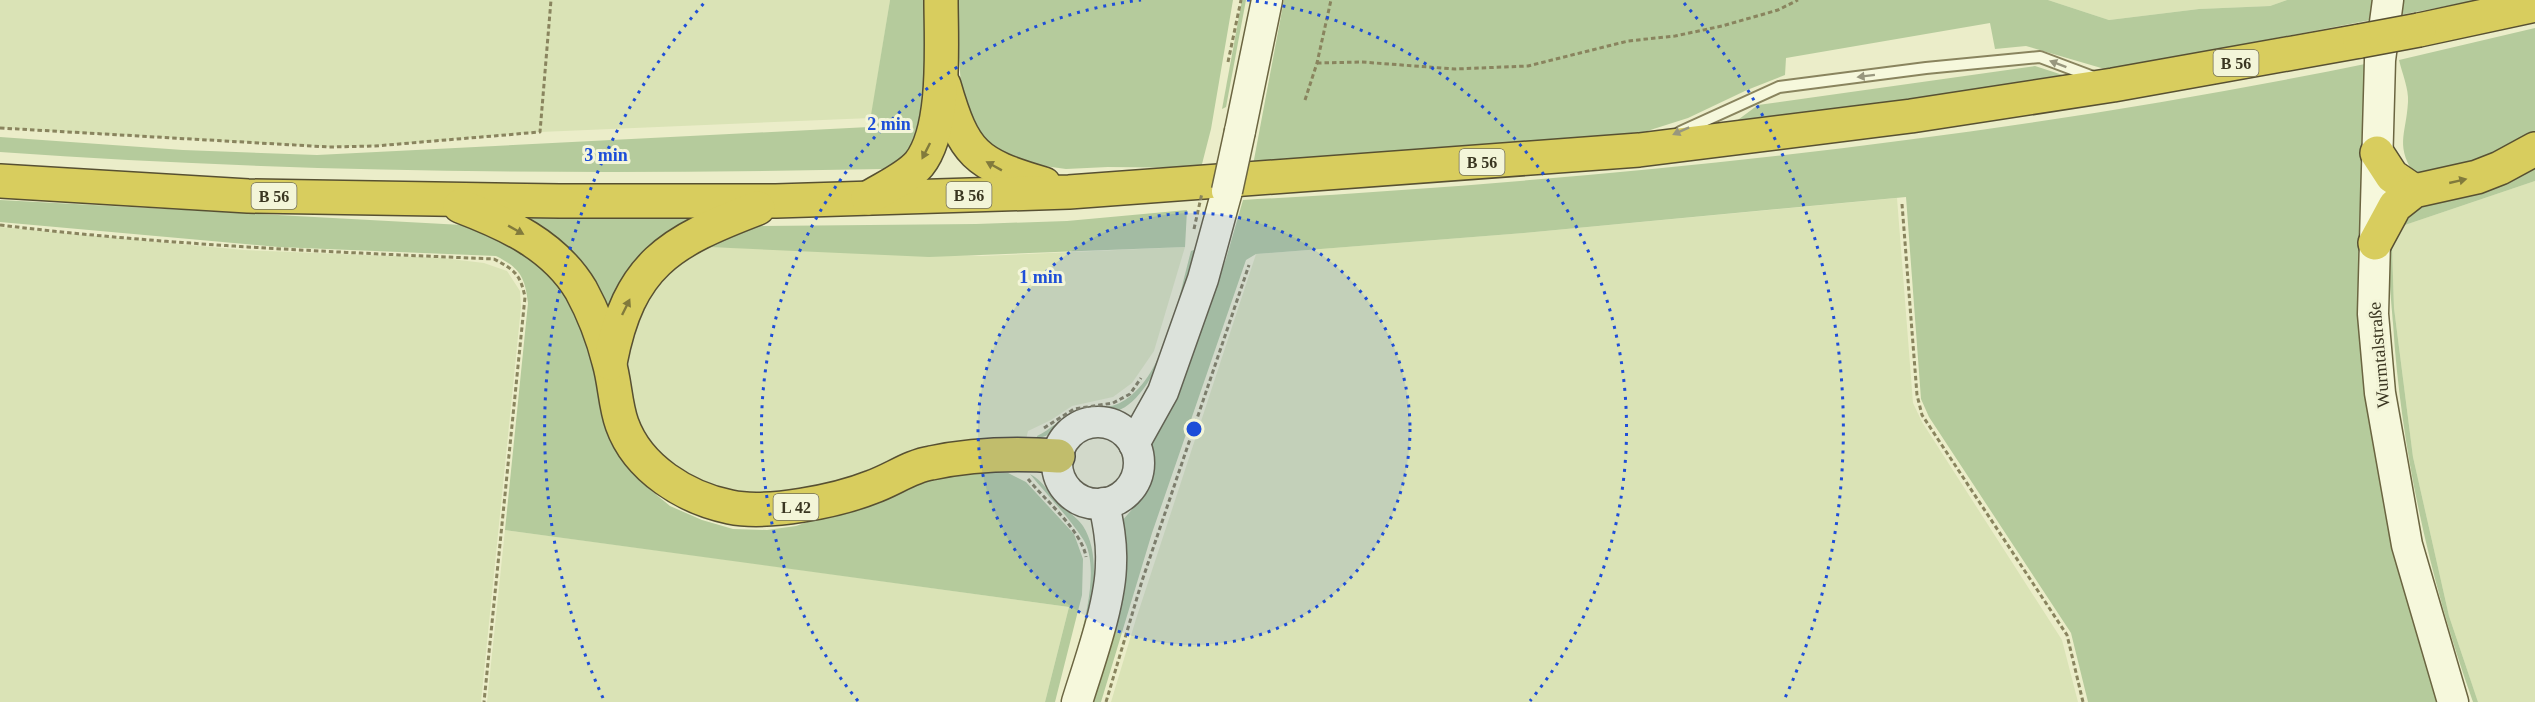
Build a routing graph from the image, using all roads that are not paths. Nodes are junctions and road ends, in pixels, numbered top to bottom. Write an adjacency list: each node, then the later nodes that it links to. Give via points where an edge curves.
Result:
1 (941, 0): 5 (highway, B 56)
2 (1267, 0): 18 (main road, bridge, via 1203,279 1174,361)
3 (2388, 0): 9 (main road, Wurmtalstraße, via 2380,60)
4 (2535, 5): 6 (highway, B 56, bridge)
5 (942, 74): 12 (highway, B 56, one-way to 5, via 987,163 967,143 955,123); 13 (highway, B 56, one-way to 13, via 928,150 917,166)
6 (2113, 85): 8 (highway, B 56, via 1911,116); 8 (lane, one-way to 8, via 2040,57 1779,87)
7 (2535, 149): 11 (highway, one-way to 7, via 2477,177)
8 (1639, 150): 12 (highway, B 56)
9 (2377, 153): 11 (highway, via 2386,170); 16 (main road, Wurmtalstraße)
10 (0, 180): 14 (highway, B 56, via 248,196)
11 (2414, 191): 16 (highway, via 2395,206)
12 (1069, 192): 13 (highway, B 56)
13 (868, 198): 15 (highway, B 56)
14 (442, 199): 15 (highway, B 56); 17 (highway, one-way to 17, via 519,231 555,258 581,290)
15 (776, 201): 17 (highway, one-way to 15, via 616,330 628,302 641,279 658,261 699,231)
16 (2375, 243): 22 (main road, Wurmtalstraße, via 2373,314 2380,393 2407,545)
17 (609, 363): 19 (highway, L 42, via 622,425 638,453 660,475 688,494 731,507 790,508 870,488 929,463 1014,453)
18 (1124, 435): 19 (main road, via 1094,423 1076,429); 20 (main road, via 1138,457 1135,481 1126,493)
19 (1044, 455): 20 (main road, via 1058,469 1069,492 1091,503)
20 (1104, 503): 21 (main road, via 1111,566)
21 (1077, 702)
22 (2453, 702)

